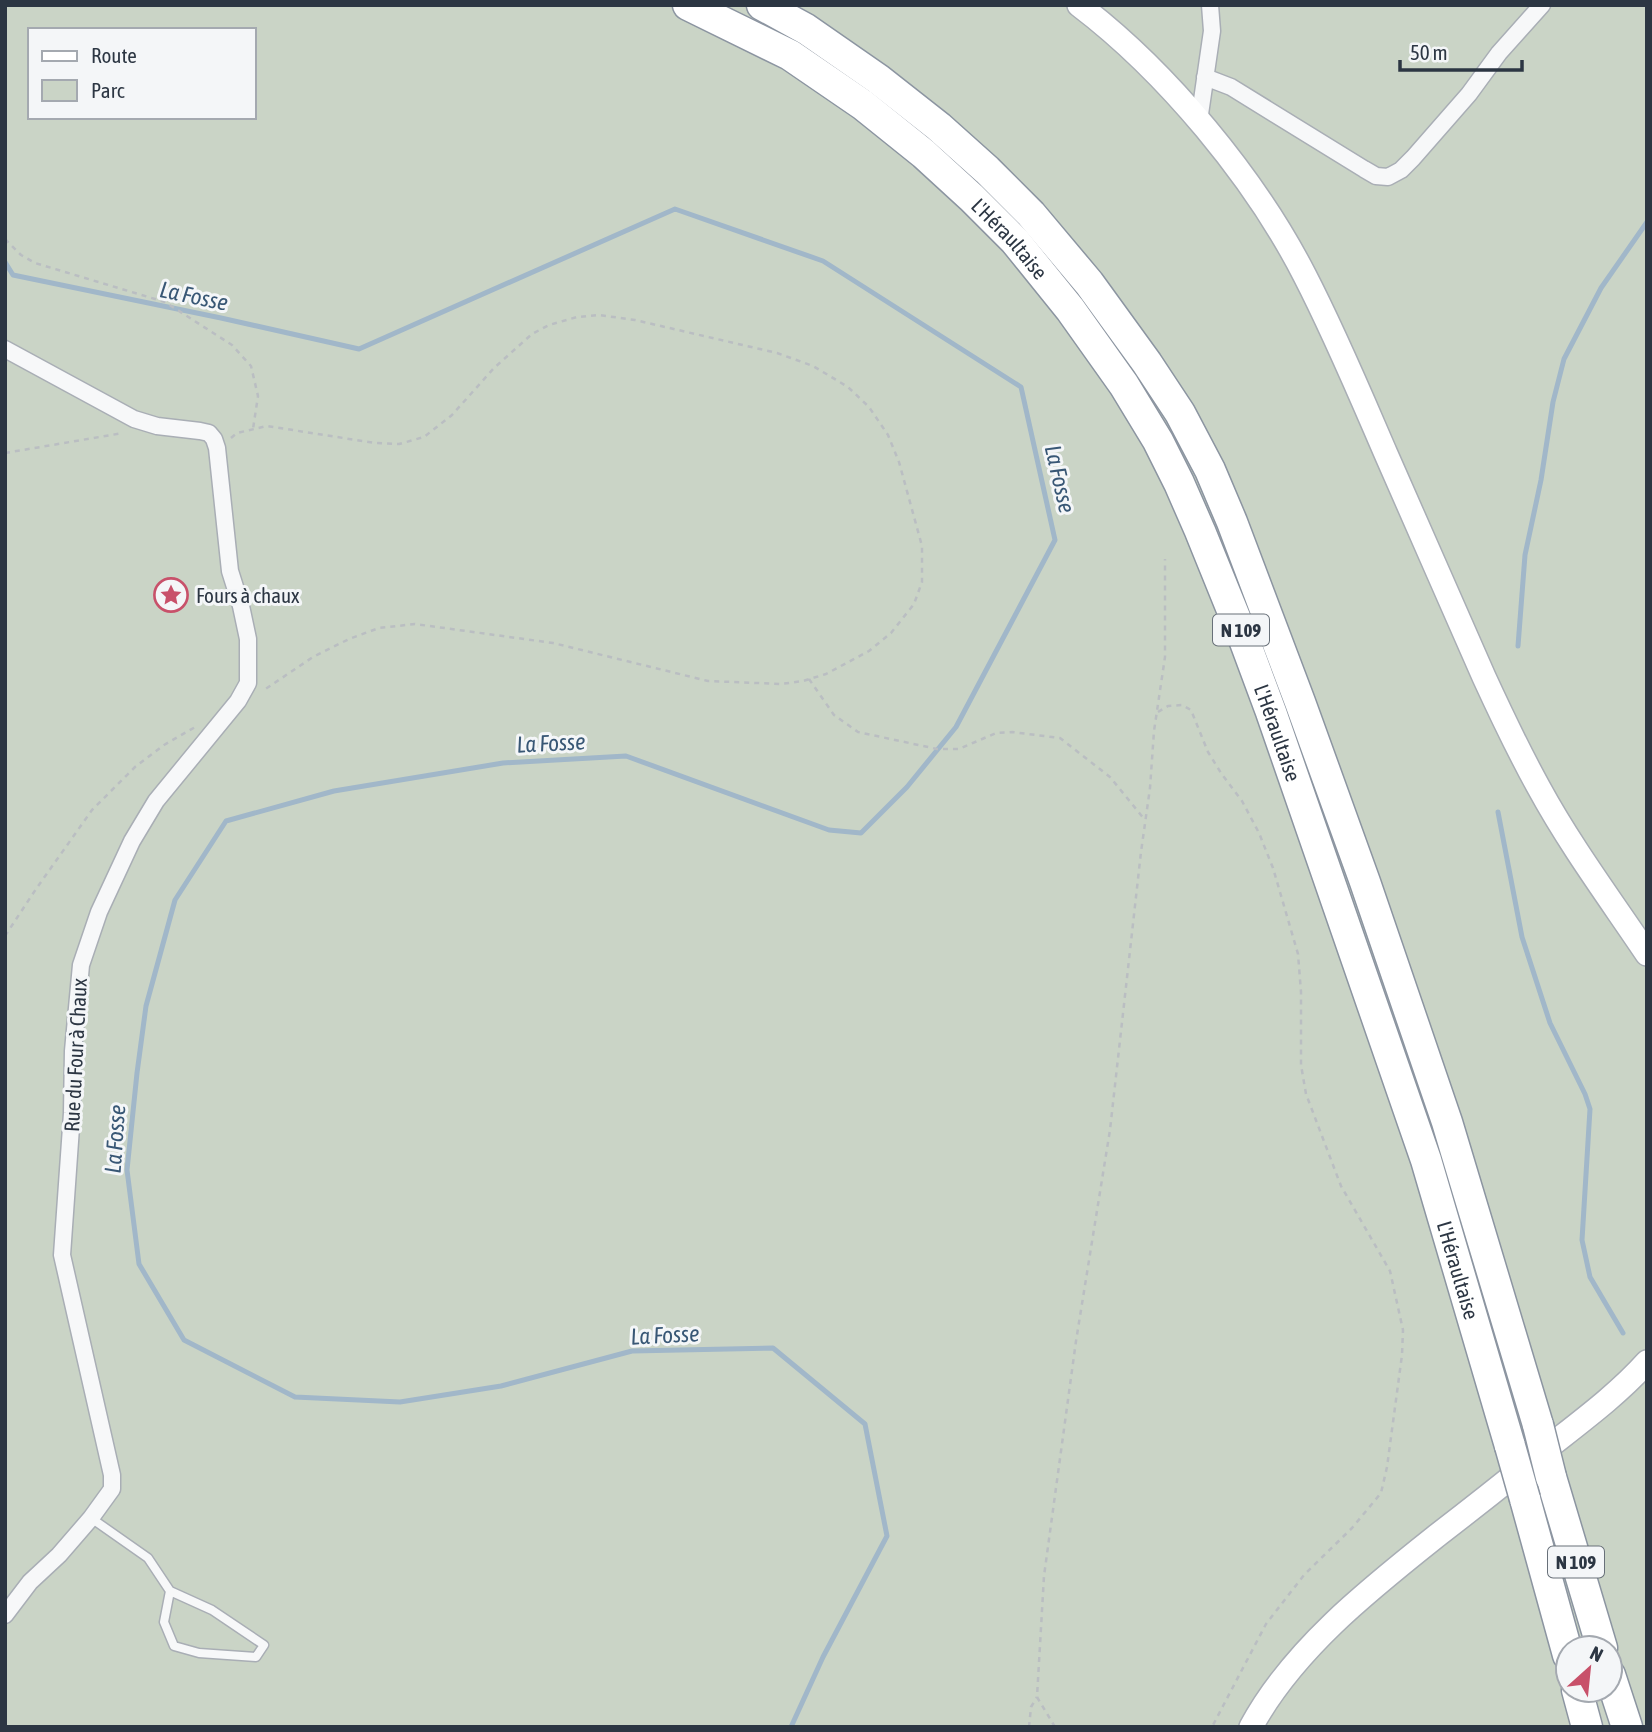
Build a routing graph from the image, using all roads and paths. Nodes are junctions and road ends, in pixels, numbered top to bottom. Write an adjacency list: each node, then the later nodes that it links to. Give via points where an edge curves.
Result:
1 (688, 5): 26 (highway, L'Héraultaise / N 109, bridge, via 790,55 863,104 972,198 1015,241 1070,309 1158,441 1245,642 1426,1160)
2 (762, 5): 27 (highway, L'Héraultaise / N 109, bridge, via 807,29 878,79 939,127 1031,214 1089,282 1147,363 1210,470 1300,702 1447,1122)
3 (1079, 5): 7 (street, via 1153,69)
4 (1210, 5): 6 (street, via 1212,31)
5 (1542, 5): 6 (street, via 1413,158 1388,177 1376,176 1231,87)
6 (1205, 78): 7 (street)
7 (1199, 121): 21 (street, via 1240,171 1304,274 1484,677 1539,789)
8 (5, 239): 11 (path, via 35,263 164,302 232,345 251,366 258,396)
9 (5, 349): 10 (street, via 134,419)
10 (158, 426): 12 (street, via 209,433); 13 (path)
11 (253, 429): 12 (path, via 237,433); 15 (path, via 267,426 375,443 399,444 424,437 532,334 577,317 635,320 813,366 848,387 888,435 922,546 922,582 914,604 891,633 869,651)
12 (217, 448): 18 (street, Rue du Four à Chaux, via 230,570 248,639 248,683)
13 (5, 453)
14 (1165, 559): 17 (path, via 1165,657)
15 (809, 679): 16 (path, via 781,684 708,681 553,643 415,624 379,628 349,639); 19 (path, via 834,715 869,735 937,749 959,749 996,733 1060,738 1110,777)
16 (259, 693)
17 (1158, 712): 19 (path); 33 (path, via 1182,705 1191,710 1208,752 1242,801 1273,868 1298,954 1306,1094 1341,1186 1390,1271 1403,1330 1381,1493 1304,1575 1266,1624)
18 (227, 714): 20 (path, via 195,726 164,746 92,810); 23 (street, Rue du Four à Chaux, via 156,800 99,912 80,965 62,1255 112,1475 112,1489)
19 (1146, 821): 28 (path, via 1110,1130 1044,1576)
20 (5, 936)
21 (1647, 954)
22 (1647, 1362): 34 (street, via 1602,1405 1357,1601 1316,1640)
23 (92, 1518): 24 (lane, via 148,1558); 25 (street, Rue du Four à Chaux)
24 (170, 1591): 24 (lane, via 164,1622 174,1647 256,1657 264,1645 212,1610)
25 (5, 1615)
26 (1562, 1634)
27 (1598, 1634)
28 (1037, 1697): 31 (path); 32 (path)
29 (1581, 1704): 35 (highway)
30 (1619, 1704): 36 (highway)
31 (1029, 1727)
32 (1055, 1727)
33 (1212, 1727)
34 (1251, 1727)
35 (1587, 1727)
36 (1627, 1727)

